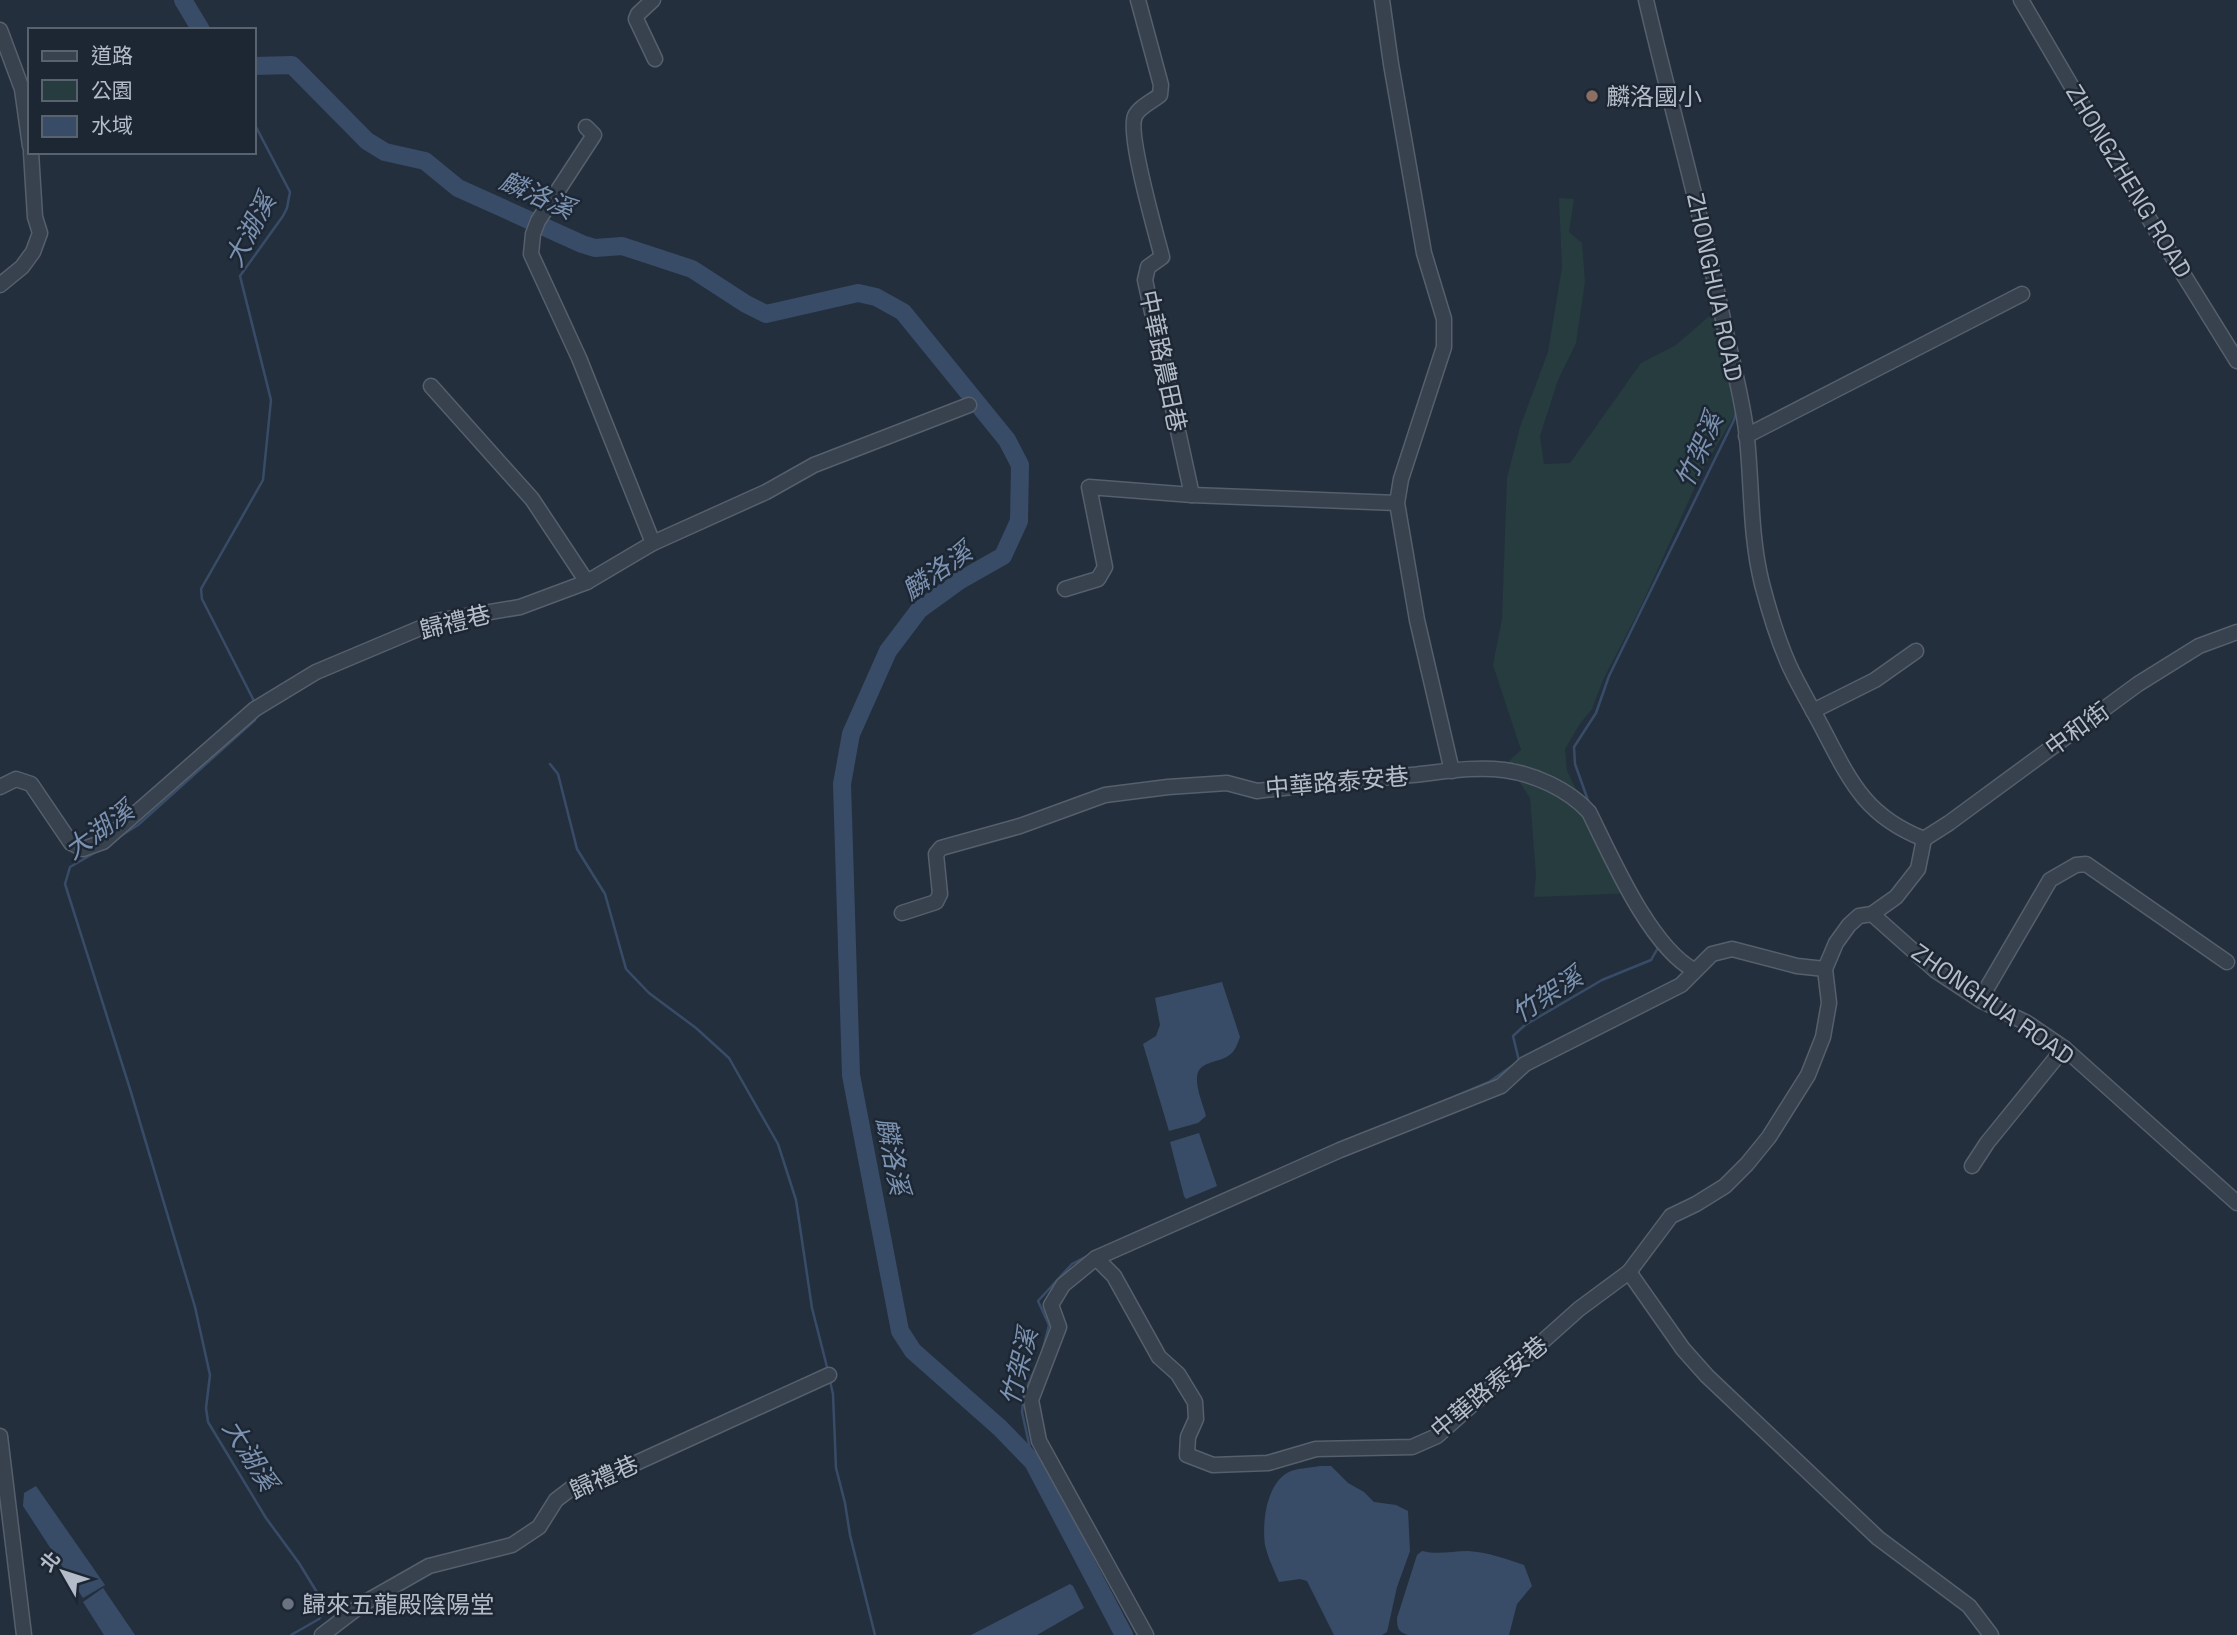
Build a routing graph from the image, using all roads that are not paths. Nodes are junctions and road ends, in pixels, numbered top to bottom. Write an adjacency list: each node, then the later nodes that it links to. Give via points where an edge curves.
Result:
1 (653, 0): 7 (street, via 636,19)
2 (1138, 0): 17 (street, 中華路農田巷, via 1161,85 1160,95 1136,112 1133,124 1162,257 1148,267 1145,280)
3 (1382, 0): 18 (street, via 1424,253 1444,319 1444,347)
4 (1646, 0): 16 (street, ZHONGHUA ROAD, via 1689,167)
5 (2021, 0): 13 (street, ZHONGZHENG ROAD)
6 (0, 30): 9 (street, via 22,89)
7 (655, 59)
8 (586, 127): 19 (street, via 594,135 536,228 531,254 579,358)
9 (28, 132)
10 (31, 154): 11 (street, via 40,233 22,267)
11 (0, 285)
12 (2022, 294): 16 (street)
13 (2237, 361)
14 (431, 386): 20 (street, via 532,499)
15 (969, 405): 19 (street, 歸禮巷, via 814,465 766,492)
16 (1746, 436): 24 (street, ZHONGHUA ROAD, via 1762,584 1788,663)
17 (1192, 495): 18 (street); 21 (street, via 1089,487 1105,568 1098,579)
18 (1397, 503): 25 (street, via 1417,620)
19 (653, 542): 20 (street, 歸禮巷)
20 (587, 582): 26 (street, 歸禮巷, via 520,607 437,621 316,673 255,709 103,842 83,849 71,843 31,784 16,779)
21 (1065, 589)
22 (2237, 632): 27 (street, 中和街, via 2199,646 2138,684)
23 (1916, 651): 24 (street, via 1875,680)
24 (1813, 710): 27 (street, ZHONGHUA ROAD, via 1864,800 1889,821)
25 (1452, 771): 28 (street, 中華路泰安巷, via 1257,791 1227,783 1105,795 941,848 936,854 940,894 936,902); 32 (street, 中華路泰安巷, via 1501,769 1525,774 1576,799 1589,812 1630,894 1673,955)
26 (0, 788)
27 (1924, 839): 29 (street, via 1918,869 1896,897)
28 (902, 913)
29 (1872, 914): 31 (street, via 1859,916 1849,925); 33 (street, ZHONGHUA ROAD, via 1936,971)
30 (2227, 962): 33 (street, via 2086,864 2076,865 2050,880)
31 (1825, 969): 32 (street, via 1732,949 1713,954); 38 (street, 中華路泰安巷, via 1829,1003 1823,1037 1808,1075 1769,1137 1724,1186 1671,1216)
32 (1694, 970): 37 (street, via 1681,985 1525,1064 1501,1086 1340,1150)
33 (1980, 1000): 34 (street, ZHONGHUA ROAD)
34 (2064, 1048): 35 (street); 36 (street, ZHONGHUA ROAD)
35 (1972, 1166)
36 (2237, 1203)
37 (1097, 1258): 38 (street, 中華路泰安巷, via 1114,1276 1159,1357 1178,1374 1195,1402 1196,1419 1187,1455 1213,1465 1268,1463 1315,1449 1412,1447 1437,1436 1578,1309); 43 (street, via 1062,1285 1051,1305 1059,1328 1031,1400 1039,1441)
38 (1629, 1272): 44 (street, via 1707,1376 1878,1538 1969,1606)
39 (829, 1375): 42 (street, 歸禮巷, via 573,1487 556,1500 539,1527 512,1545 429,1566 364,1603)
40 (0, 1436): 41 (street)
41 (24, 1635)
42 (322, 1635)
43 (1146, 1635)
44 (1991, 1635)

